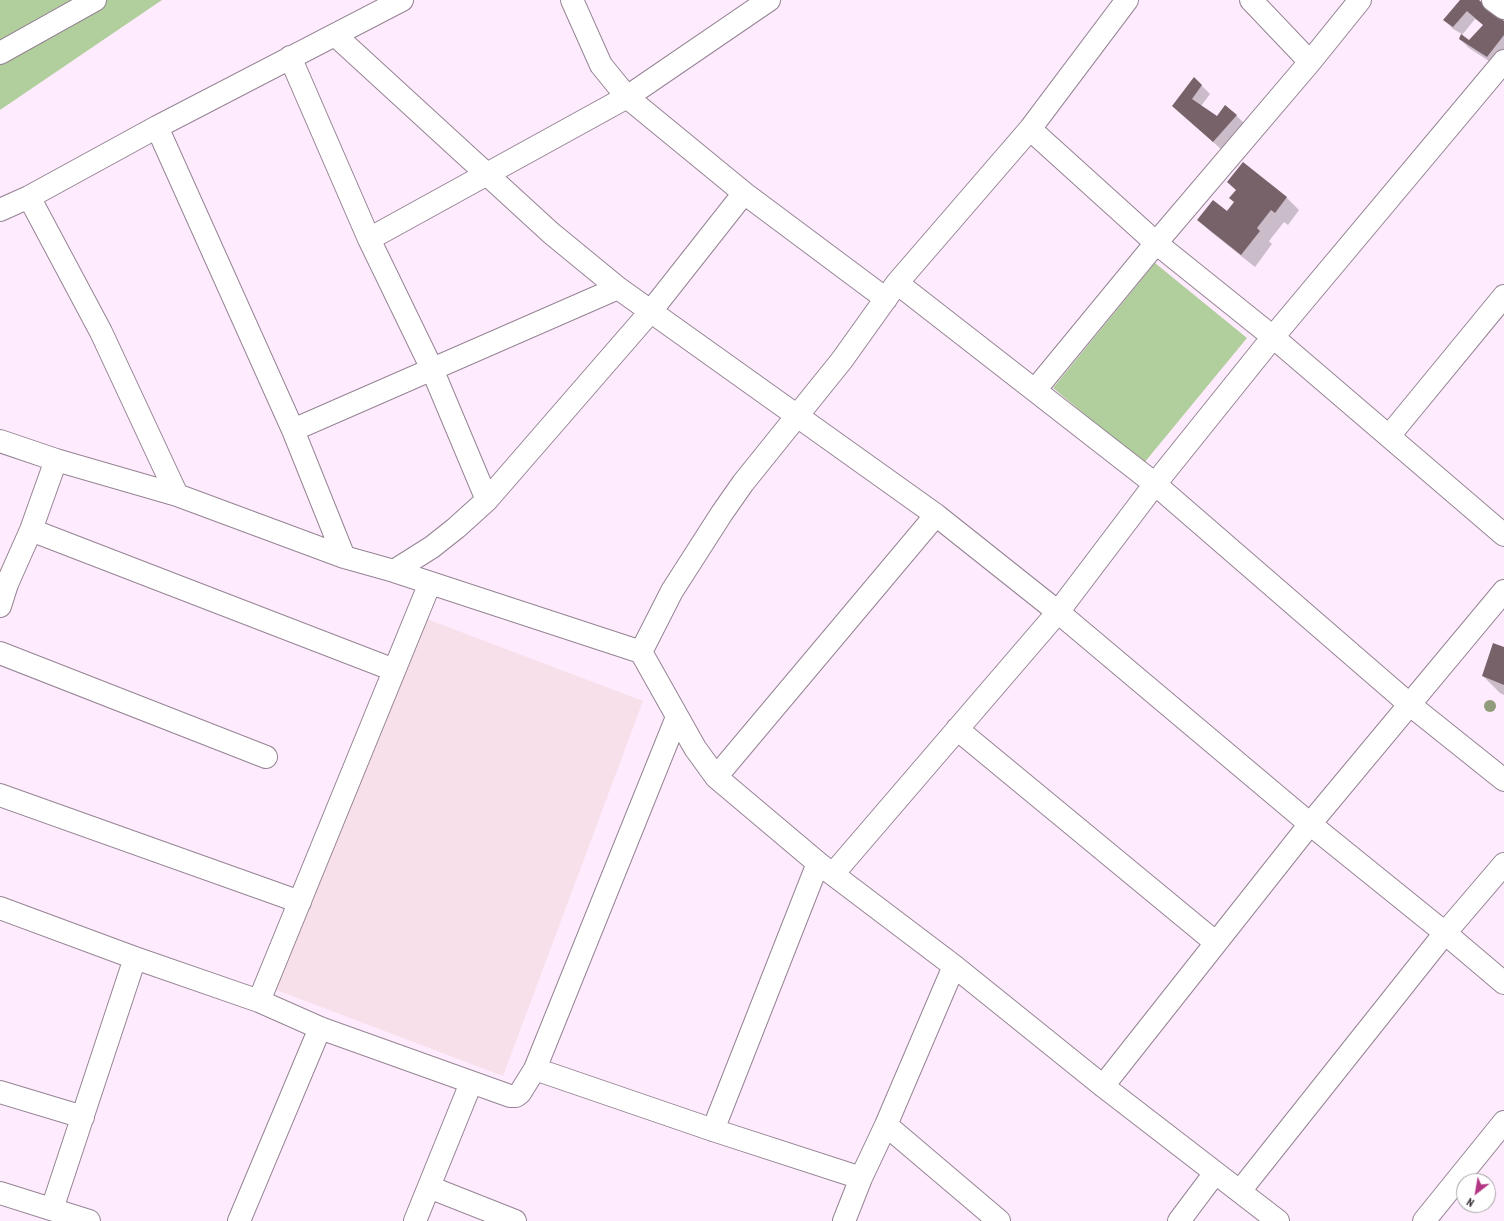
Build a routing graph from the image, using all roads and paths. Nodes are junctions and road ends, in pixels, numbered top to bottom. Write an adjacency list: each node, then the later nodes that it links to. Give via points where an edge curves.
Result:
1 (95, 0): 11 (street)
2 (402, 0): 10 (street)
3 (572, 0): 15 (street, via 601,65)
4 (769, 0): 15 (street)
5 (1127, 0): 17 (street)
6 (1251, 0): 13 (street)
7 (1360, 0): 13 (street)
8 (1493, 0): 9 (street)
9 (1504, 8)
10 (335, 35): 12 (street); 18 (street)
11 (0, 54)
12 (290, 57): 16 (street); 22 (street)
13 (1310, 62): 23 (street)
14 (1504, 62): 28 (street)
15 (627, 97): 18 (street); 19 (street)
16 (157, 126): 20 (street); 32 (street)
17 (1030, 129): 23 (street); 25 (street)
18 (488, 174): 22 (street); 24 (street, via 551,233)
19 (744, 193): 25 (street); 27 (street)
20 (29, 197): 21 (street); 37 (street, via 101,332)
21 (0, 210)
22 (369, 239): 29 (street)
23 (1156, 243): 28 (street); 30 (street)
24 (618, 288): 27 (street); 29 (street)
25 (891, 291): 30 (street); 31 (street, via 842,360)
26 (1504, 296): 33 (street)
27 (651, 312): 31 (street); 38 (street)
28 (1273, 336): 33 (street); 36 (street)
29 (432, 369): 32 (street); 38 (street)
30 (1035, 390): 36 (street)
31 (797, 415): 39 (street); 49 (street, via 718,519 672,591)
32 (293, 430): 42 (street)
33 (1389, 436): 41 (street)
34 (0, 441): 35 (street)
35 (56, 460): 37 (street); 40 (street)
36 (1155, 484): 48 (street); 52 (street)
37 (177, 495): 42 (street)
38 (486, 500): 43 (street, via 432,547)
39 (936, 515): 48 (street); 56 (street)
40 (31, 530): 44 (street); 51 (street)
41 (1504, 535)
42 (344, 557): 43 (street)
43 (394, 571): 45 (street)
44 (4, 583): 47 (street)
45 (430, 583): 49 (street); 51 (street)
46 (1504, 591): 52 (street)
47 (0, 606)
48 (1058, 612): 54 (street); 59 (street)
49 (641, 652): 53 (street)
50 (0, 653): 55 (street)
51 (394, 670): 62 (street)
52 (1409, 704): 57 (street); 59 (street)
53 (677, 717): 56 (street, via 695,748); 71 (street)
54 (957, 730): 61 (street); 65 (street)
55 (266, 757)
56 (716, 776): 61 (street)
57 (1504, 780)
58 (0, 795): 62 (street)
59 (1310, 824): 64 (street); 65 (street)
60 (1504, 864): 64 (street)
61 (825, 869): 67 (street); 78 (street)
62 (300, 902): 69 (street)
63 (0, 908): 66 (street)
64 (1445, 933): 68 (street); 82 (street)
65 (1215, 942): 73 (street)
66 (135, 958): 69 (street); 75 (street)
67 (954, 966): 73 (street); 77 (street)
68 (1504, 983)
69 (259, 1001): 70 (street)
70 (320, 1028): 72 (street); 86 (street)
71 (535, 1069): 72 (street, via 516,1096); 78 (street)
72 (471, 1084): 81 (street)
73 (1103, 1086): 79 (street)
74 (0, 1092): 75 (street)
75 (83, 1117): 84 (street)
76 (1504, 1122): 93 (street)
77 (886, 1125): 80 (street); 90 (street)
78 (713, 1130): 80 (street)
79 (1215, 1173): 82 (street); 91 (street)
80 (861, 1178): 89 (street)
81 (429, 1187): 87 (street); 88 (street)
82 (1240, 1191): 92 (street)
83 (0, 1193): 84 (street)
84 (52, 1209): 85 (street)
85 (89, 1221)
86 (238, 1221)
87 (415, 1221)
88 (515, 1221)
89 (844, 1221)
90 (999, 1221)
91 (1179, 1221)
92 (1278, 1221)
93 (1424, 1221)

